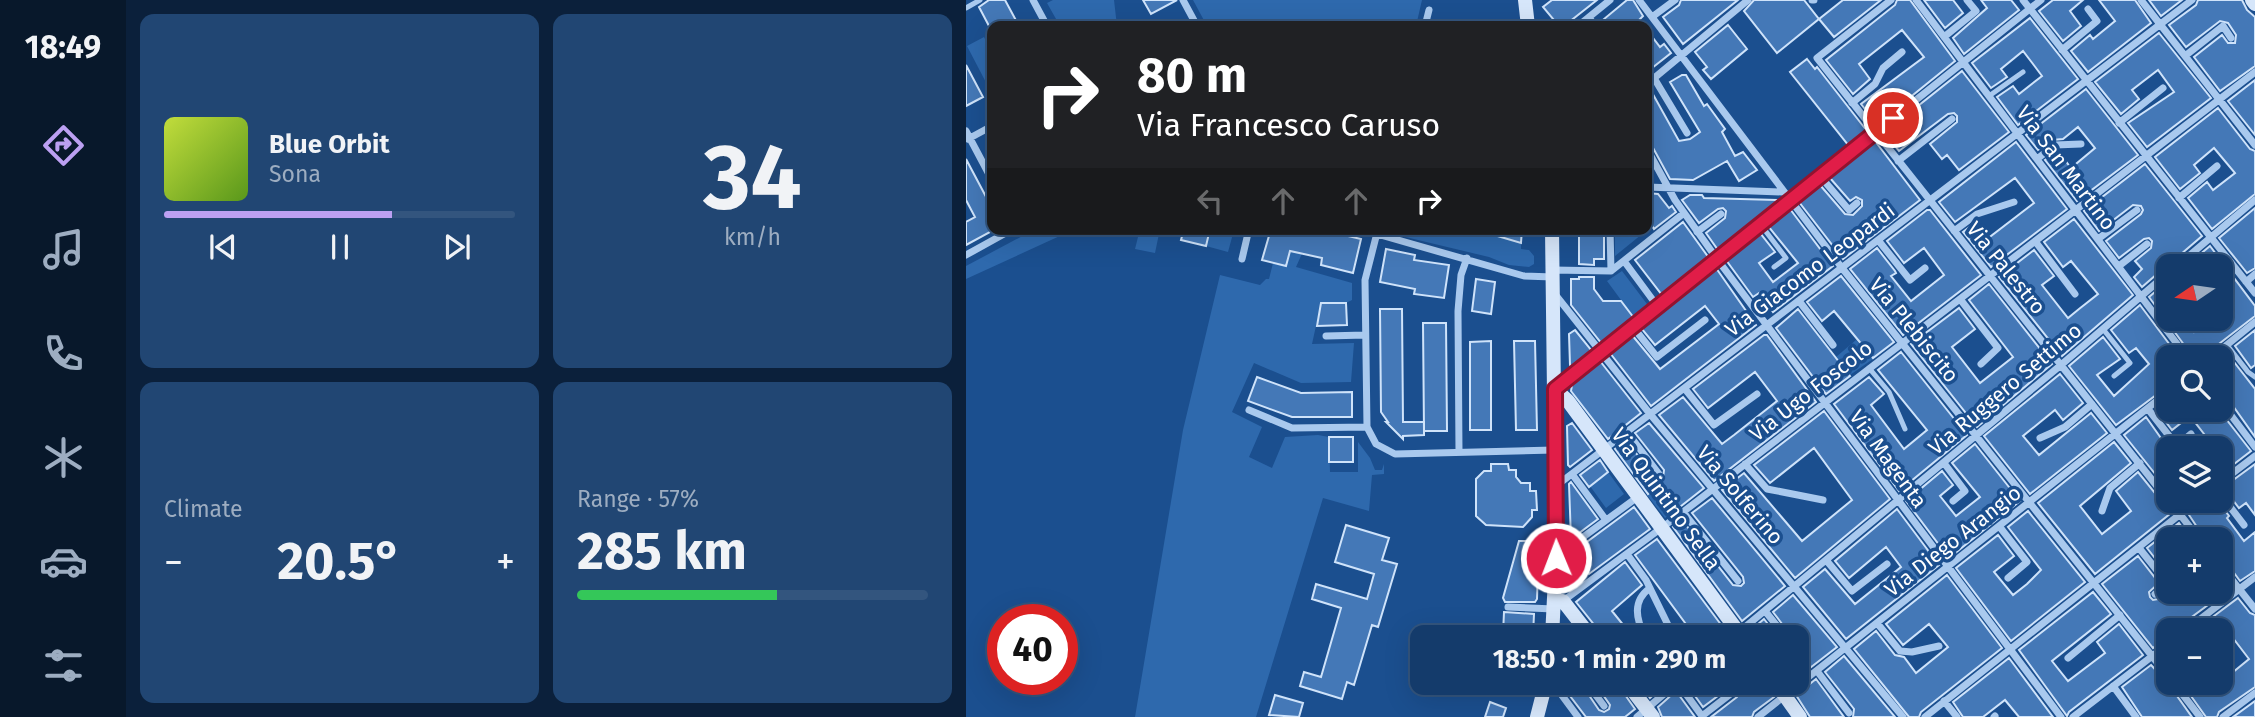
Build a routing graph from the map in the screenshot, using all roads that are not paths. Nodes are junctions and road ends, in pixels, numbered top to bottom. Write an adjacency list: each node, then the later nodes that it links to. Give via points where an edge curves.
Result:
1 (981, 0): 18 (lane)
2 (1033, 0): 24 (street)
3 (1183, 0): 25 (street)
4 (1525, 0): 27 (street)
5 (1639, 0): 23 (street, Via Plebiscito)
6 (1675, 0): 23 (street)
7 (1748, 0): 35 (street)
8 (1891, 0): 46 (street, Via Palestro, via 1817,58)
9 (1916, 0): 31 (street, Via San Martino)
10 (1967, 0): 31 (street, via 1976,11)
11 (2022, 0): 19 (street)
12 (2041, 0): 19 (street)
13 (2141, 0): 30 (street)
14 (2192, 0): 30 (street, Via Giacomo Leopardi)
15 (2252, 0): 17 (street)
16 (1607, 1): 22 (street)
17 (2255, 4)
18 (966, 8)
19 (2030, 9): 33 (street); 37 (street)
20 (2088, 9): 33 (street, via 2097,21)
21 (1429, 10): 26 (street)
22 (1589, 18): 28 (street); 29 (street)
23 (1652, 18): 35 (street, Via Plebiscito)
24 (1044, 21)
25 (1194, 21)
26 (1426, 21)
27 (1527, 21)
28 (1585, 21)
29 (1592, 21)
30 (2161, 24): 36 (street); 41 (street, Via Giacomo Leopardi)
31 (1944, 37): 37 (street, Via San Martino)
32 (2231, 38): 36 (street, via 2223,26)
33 (2062, 50): 41 (street)
34 (1902, 52): 46 (street)
35 (1681, 55): 40 (street); 65 (street, Via Plebiscito)
36 (2185, 56): 45 (street)
37 (1963, 62): 44 (street, Via San Martino); 50 (street)
38 (2022, 72): 44 (lane)
39 (2255, 72): 45 (street, Via Ugo Foscolo)
40 (1652, 79)
41 (2087, 81): 48 (street); 52 (street, Via Giacomo Leopardi)
42 (1652, 84): 51 (street)
43 (2163, 88): 48 (street)
44 (1989, 96): 52 (street, Via San Martino)
45 (2219, 99): 55 (street); 56 (street, Via Ugo Foscolo)
46 (1853, 103): 50 (street, Via Palestro)
47 (1952, 119): 59 (street)
48 (2119, 123): 56 (street)
49 (987, 128): 53 (street)
50 (1876, 132): 59 (street, Via Palestro); 62 (street)
51 (1687, 133)
52 (2017, 134): 58 (street, Via San Martino); 69 (street, Via Giacomo Leopardi)
53 (967, 137): 61 (street)
54 (2081, 144): 58 (street, via 2055,145)
55 (2255, 145)
56 (2145, 156): 66 (street); 72 (street, Via Ugo Foscolo)
57 (1652, 158): 64 (street, Via Magenta)
58 (2037, 159): 72 (street, Via San Martino)
59 (1898, 161): 69 (street, Via Palestro)
60 (2217, 166): 66 (street)
61 (987, 171)
62 (1821, 177): 68 (street); 71 (street, via 1849,210)
63 (1652, 187): 64 (street)
64 (1669, 188): 65 (street); 74 (street, Via Magenta)
65 (1783, 192): 68 (street, Via Plebiscito)
66 (2179, 198): 85 (street)
67 (2255, 200): 85 (street)
68 (1790, 201): 76 (street); 98 (street, Via Plebiscito)
69 (1930, 201): 77 (street, Via Palestro); 87 (street, Via Giacomo Leopardi)
70 (2014, 202): 77 (street, via 1977,214)
71 (1857, 203)
72 (2076, 210): 86 (street, Via San Martino); 88 (street, Via Ugo Foscolo)
73 (2137, 210): 86 (street)
74 (1684, 213): 78 (street, Via Magenta); 95 (street)
75 (1721, 214): 78 (street)
76 (1761, 225): 94 (street); 97 (lane, via 1786,258)
77 (1954, 231): 103 (street, Via Palestro)
78 (1697, 232): 94 (street, Via Magenta)
79 (1002, 235): 91 (street)
80 (1248, 235): 93 (street)
81 (1376, 235): 118 (street, via 1365,280)
82 (1387, 235): 92 (street)
83 (1552, 235): 101 (street)
84 (1610, 235): 100 (street)
85 (2210, 238): 90 (street); 104 (street)
86 (2098, 239): 96 (street, Via San Martino)
87 (1878, 240): 98 (street, Via Giacomo Leopardi); 99 (street, via 1909,280)
88 (2035, 241): 103 (street, Via Ugo Foscolo); 108 (street)
89 (2147, 244): 96 (street)
90 (2191, 254)
91 (966, 255)
92 (1467, 258): 101 (street, via 1524,276); 151 (street, via 1458,311)
93 (1242, 259)
94 (1717, 260): 112 (street); 115 (street, Via Magenta)
95 (1624, 261): 100 (street); 112 (street)
96 (2119, 266): 109 (street, Via San Martino)
97 (1774, 267)
98 (1842, 268): 111 (street, Via Giacomo Leopardi); 120 (street, Via Plebiscito)
99 (1924, 268)
100 (1611, 271): 101 (street)
101 (1553, 274): 106 (street)
102 (2255, 274): 104 (street)
103 (1990, 275): 110 (street, Via Ugo Foscolo); 127 (street, Via Palestro)
104 (2246, 282): 107 (street)
105 (2156, 283): 109 (street, Via Ruggero Settimo)
106 (1554, 293): 124 (street, Via Solferino); 131 (street)
107 (2255, 293)
108 (2075, 294)
109 (2141, 296): 117 (street, Via Ruggero Settimo); 122 (street, Via San Martino)
110 (1960, 299): 120 (street, Via Ugo Foscolo); 126 (street, via 1998,348)
111 (1798, 301): 115 (street, Via Giacomo Leopardi); 121 (street)
112 (1658, 307): 116 (street)
113 (1705, 320): 116 (street, via 1657,357)
114 (2255, 322): 123 (street)
115 (1767, 325): 132 (street, Via Giacomo Leopardi); 134 (street, Via Magenta)
116 (1633, 327): 124 (street)
117 (2103, 329): 127 (street, Via Ruggero Settimo); 129 (lane, via 2130,363)
118 (1365, 335): 119 (street); 141 (street)
119 (1326, 336)
120 (1902, 344): 128 (street, Via Ugo Foscolo); 146 (street, Via Plebiscito)
121 (1833, 345)
122 (2178, 345)
123 (2227, 345)
124 (1600, 353): 131 (street); 139 (street, Via Solferino)
125 (2233, 353): 130 (lane)
126 (1981, 364)
127 (2061, 365): 136 (street, Via Palestro); 146 (street, Via Ruggero Settimo)
128 (1870, 369): 134 (street, Via Ugo Foscolo); 142 (lane, via 1889,392)
129 (2114, 376)
130 (2255, 377)
131 (1555, 389): 149 (street); 150 (street, Via Quintino Sella)
132 (1685, 389): 133 (street, via 1714,425); 139 (street, Via Giacomo Leopardi)
133 (1757, 394)
134 (1825, 402): 154 (street, Via Ugo Foscolo); 164 (street, Via Magenta)
135 (2156, 403): 137 (street, Via Diego Arangio)
136 (2092, 404): 144 (street, Via Palestro); 147 (street, via 2065,427)
137 (2148, 409): 144 (street, Via Diego Arangio); 145 (street, via 2177,446)
138 (1249, 410): 141 (street, via 1292,428)
139 (1650, 414): 143 (street, Via Giacomo Leopardi); 161 (street, Via Solferino)
140 (2233, 418): 148 (street)
141 (1367, 427): 151 (street, via 1376,444 1395,454)
142 (1905, 429)
143 (1627, 432): 150 (street, Via Giacomo Leopardi); 158 (street)
144 (2116, 434): 155 (street, Via Palestro); 166 (street, Via Diego Arangio)
145 (2191, 434)
146 (1977, 435): 153 (street, Via Ruggero Settimo); 166 (street, Via Plebiscito)
147 (2040, 438)
148 (2255, 447)
149 (1555, 450): 151 (street); 160 (street)
150 (1604, 450): 157 (street, Via Giacomo Leopardi); 162 (street, Via Quintino Sella)
151 (1459, 452)
152 (2255, 456): 156 (street)
153 (1944, 463): 164 (street, Via Ruggero Settimo); 165 (street, via 1965,491)
154 (1745, 464): 161 (street, Via Ugo Foscolo); 163 (street, via 1767,489)
155 (2140, 464): 159 (street, Via Palestro); 167 (street, via 2110,488)
156 (2233, 473)
157 (1572, 474): 160 (street, Via Giacomo Leopardi); 172 (street)
158 (1659, 474)
159 (2156, 484)
160 (1555, 487): 179 (street)
161 (1712, 489): 169 (street, Via Ugo Foscolo); 188 (street, Via Solferino)
162 (1639, 496): 172 (street); 176 (street, Via Quintino Sella)
163 (1823, 500)
164 (1897, 501): 180 (street, Via Ruggero Settimo); 182 (street, Via Magenta)
165 (1953, 501)
166 (2030, 502): 174 (street, Via Diego Arangio); 187 (street, Via Plebiscito)
167 (2102, 511)
168 (2233, 511): 173 (street)
169 (1684, 512): 176 (street, Via Ugo Foscolo); 185 (street)
170 (2182, 513): 171 (street)
171 (2180, 515): 175 (street, Via Palestro); 177 (street)
172 (1606, 520): 179 (street)
173 (2244, 525)
174 (1999, 526): 182 (street, Via Diego Arangio); 184 (street, via 2027,562)
175 (2190, 527)
176 (1662, 528): 178 (street, Via Ugo Foscolo); 203 (street, Via Quintino Sella)
177 (2139, 548): 187 (street); 191 (street, via 2168,584)
178 (1626, 554): 189 (street); 192 (street, Via Ugo Foscolo)
179 (1556, 558): 192 (street)
180 (1826, 560): 181 (street, via 1852,592); 188 (street, Via Ruggero Settimo)
181 (1887, 564)
182 (1947, 568): 198 (street, Via Diego Arangio); 208 (street, Via Magenta)
183 (2255, 577): 190 (street)
184 (2008, 578)
185 (1738, 581)
186 (2233, 581): 190 (street)
187 (2095, 582): 196 (street, Via Plebiscito); 208 (street)
188 (1794, 587): 195 (street, Via Ruggero Settimo); 207 (street, Via Solferino)
189 (1650, 588): 201 (street, via 1639,598); 202 (street)
190 (2239, 589): 194 (street); 197 (street)
191 (2155, 594)
192 (1558, 604): 193 (street); 199 (street); 200 (street)
193 (1508, 607)
194 (2255, 609)
195 (1765, 611): 204 (street, Via Ruggero Settimo); 205 (street)
196 (2120, 615): 210 (street, Via Plebiscito); 211 (street)
197 (2201, 618)
198 (1877, 623): 206 (street, via 1900,651); 207 (street, Via Diego Arangio)
199 (1554, 625)
200 (1579, 625)
201 (1639, 625)
202 (1668, 625)
203 (1730, 625)
204 (1750, 625)
205 (1776, 625)
206 (1939, 646)
207 (1844, 649): 213 (street, Via Diego Arangio); 233 (street, Via Solferino)
208 (2010, 650): 225 (street); 236 (street, Via Magenta)
209 (2156, 653): 210 (street)
210 (2152, 656): 212 (street, Via Plebiscito); 214 (street)
211 (2068, 658)
212 (2156, 661)
213 (1817, 671): 224 (street, Via Diego Arangio); 227 (street)
214 (2113, 686): 237 (street); 238 (street)
215 (2255, 693): 240 (street)
216 (1544, 695): 229 (street)
217 (1556, 695): 230 (street)
218 (1596, 695): 226 (street)
219 (1634, 695): 228 (street)
220 (1666, 695): 228 (street)
221 (1687, 695): 222 (street, via 1702,716)
222 (1729, 695)
223 (2183, 695): 239 (street)
224 (1785, 696): 231 (street, Via Diego Arangio); 232 (street)
225 (1944, 701): 234 (street); 235 (street)
226 (1604, 706)
227 (1849, 713)
228 (1646, 714)
229 (1537, 717)
230 (1578, 717)
231 (1758, 717)
232 (1800, 717)
233 (1903, 717)
234 (1925, 717)
235 (1957, 717)
236 (2061, 717)
237 (2073, 717)
238 (2136, 717)
239 (2200, 717)
240 (2224, 717)

